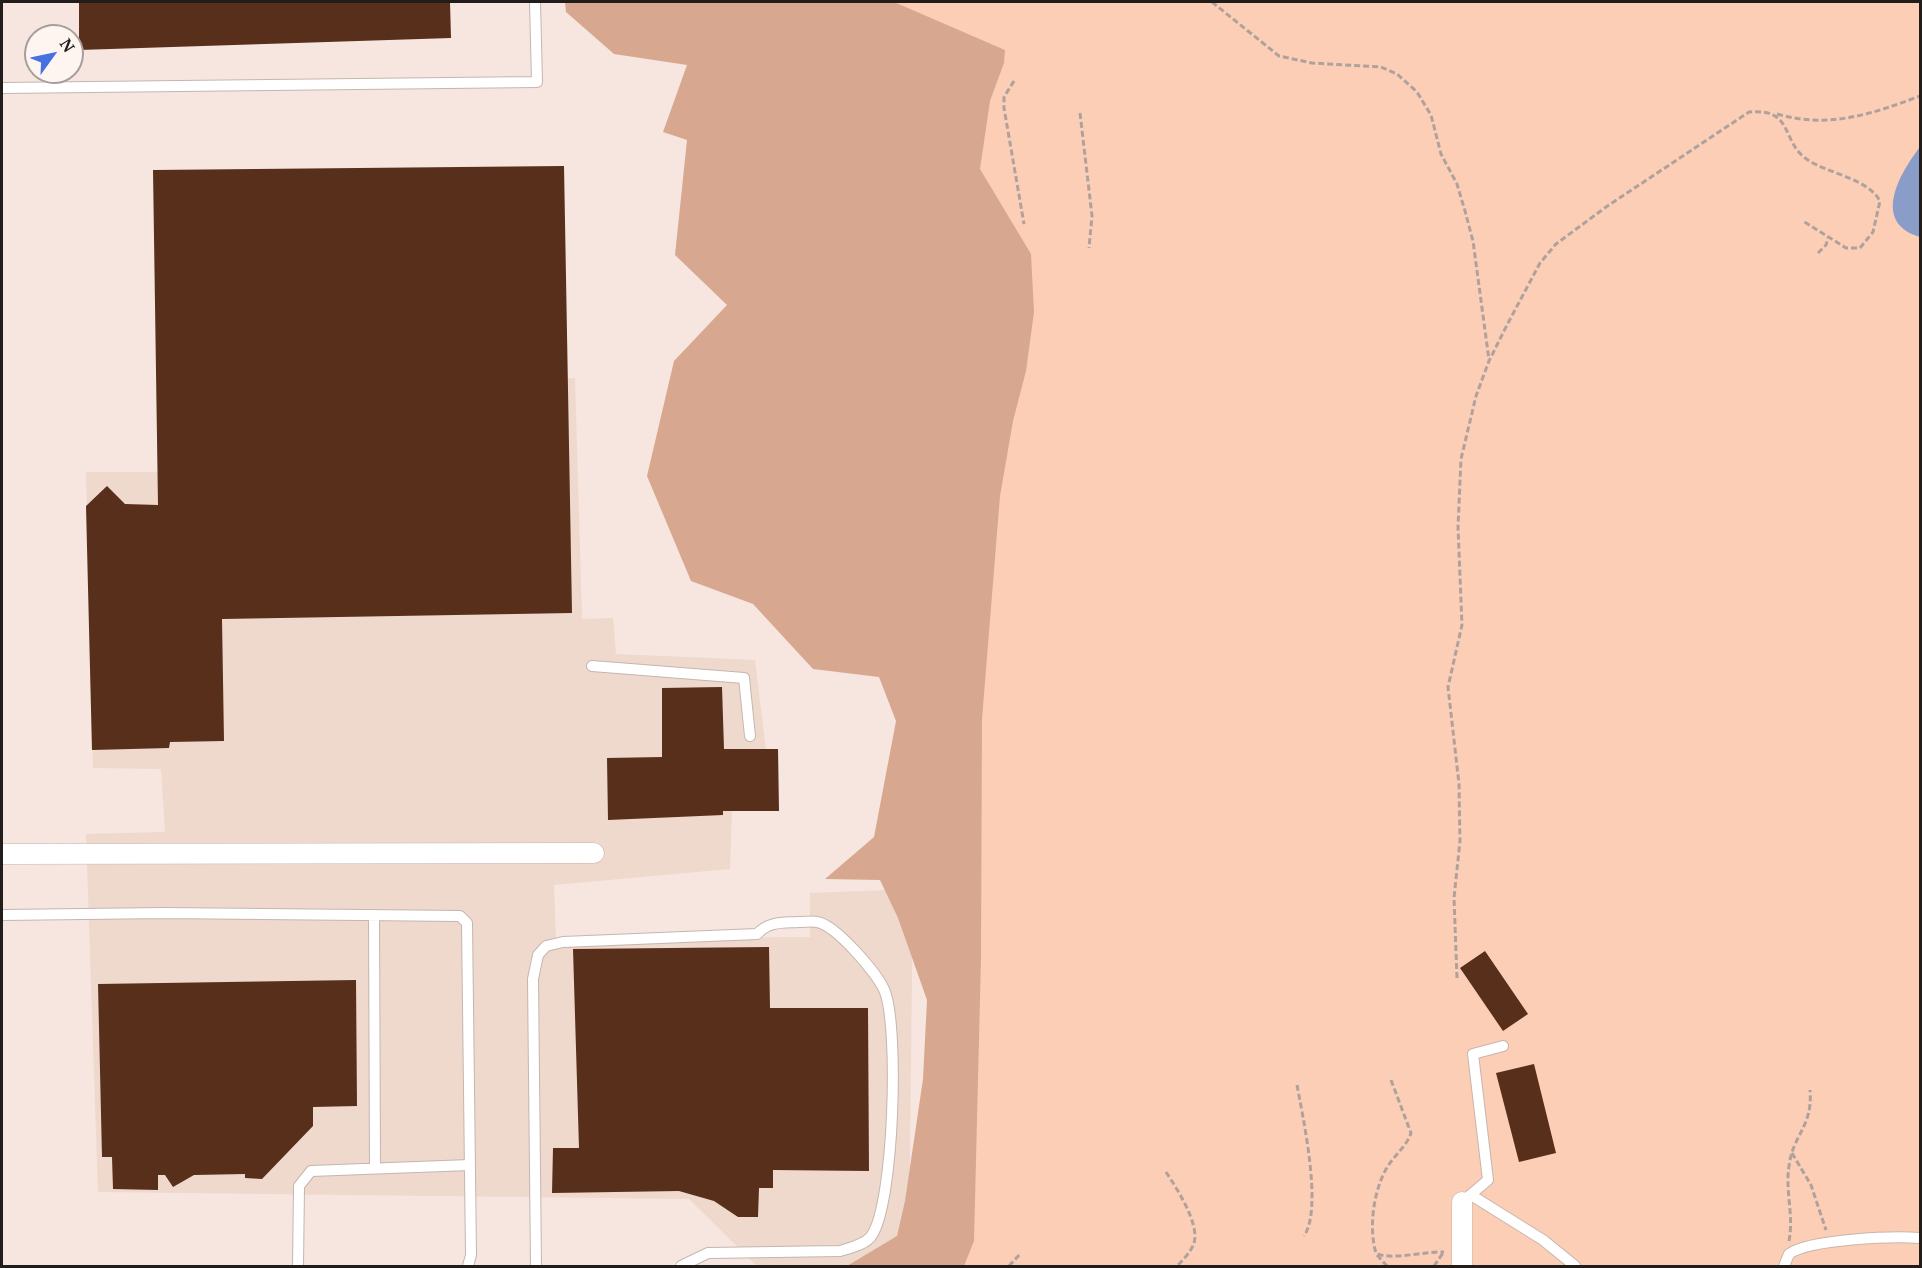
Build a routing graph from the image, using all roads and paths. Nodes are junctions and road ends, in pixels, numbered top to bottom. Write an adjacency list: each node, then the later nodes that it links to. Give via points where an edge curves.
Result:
1 (535, 2): 4 (lane, via 537,82)
2 (1212, 2): 13 (path, via 1279,56 1312,63 1381,67 1397,74 1417,92 1431,115 1441,154 1457,184 1465,211 1473,241)
3 (1014, 81): 9 (path, via 1004,97 1004,108)
4 (2, 88)
5 (1920, 96): 7 (path, via 1850,120 1800,121)
6 (1080, 113): 11 (path, via 1092,216)
7 (1772, 113): 10 (path, via 1786,125 1799,153 1825,170 1872,190 1880,201 1873,232 1860,248 1846,248); 13 (path, via 1749,112 1556,244 1540,263)
8 (1803, 221): 10 (path)
9 (1024, 224)
10 (1828, 238): 12 (path)
11 (1089, 248)
12 (1818, 253)
13 (1489, 361): 20 (path, via 1467,426 1461,459 1458,527 1462,625 1448,687 1459,784 1460,842 1454,898)
14 (592, 666): 15 (lane, via 744,678)
15 (750, 736)
16 (594, 853): 17 (street)
17 (2, 854)
18 (2, 915): 19 (lane)
19 (374, 915): 26 (lane, via 460,916 467,923); 27 (lane)
20 (1457, 978)
21 (1503, 1046): 29 (lane, via 1473,1054 1488,1180)
22 (1391, 1080): 35 (path, via 1411,1133 1390,1162 1379,1190 1375,1205)
23 (1297, 1085): 31 (path, via 1312,1214)
24 (1810, 1090): 25 (path, via 1810,1117)
25 (1792, 1153): 30 (path, via 1811,1185); 33 (path, via 1792,1226)
26 (470, 1166): 27 (lane); 38 (lane)
27 (375, 1168): 37 (lane, via 311,1171 304,1178 299,1186 297,1208)
28 (1166, 1172): 42 (path, via 1186,1209 1194,1235 1192,1247)
29 (1466, 1198): 36 (street); 45 (lane, via 1543,1240)
30 (1827, 1232)
31 (1304, 1236)
32 (1920, 1238): 46 (lane, via 1816,1244 1792,1252)
33 (1788, 1244)
34 (1021, 1253): 41 (path)
35 (1376, 1253): 36 (path, via 1384,1256 1427,1251); 43 (path)
36 (1455, 1257): 44 (path)
37 (298, 1266)
38 (468, 1266)
39 (536, 1266): 40 (lane, via 533,979 538,955 546,946 563,942 757,934 769,924 818,922 842,935 885,990 892,1017 887,1177 882,1211 872,1237 840,1251 708,1252)
40 (681, 1266)
41 (1009, 1266)
42 (1177, 1266)
43 (1388, 1266)
44 (1434, 1266)
45 (1575, 1266)
46 (1784, 1266)

